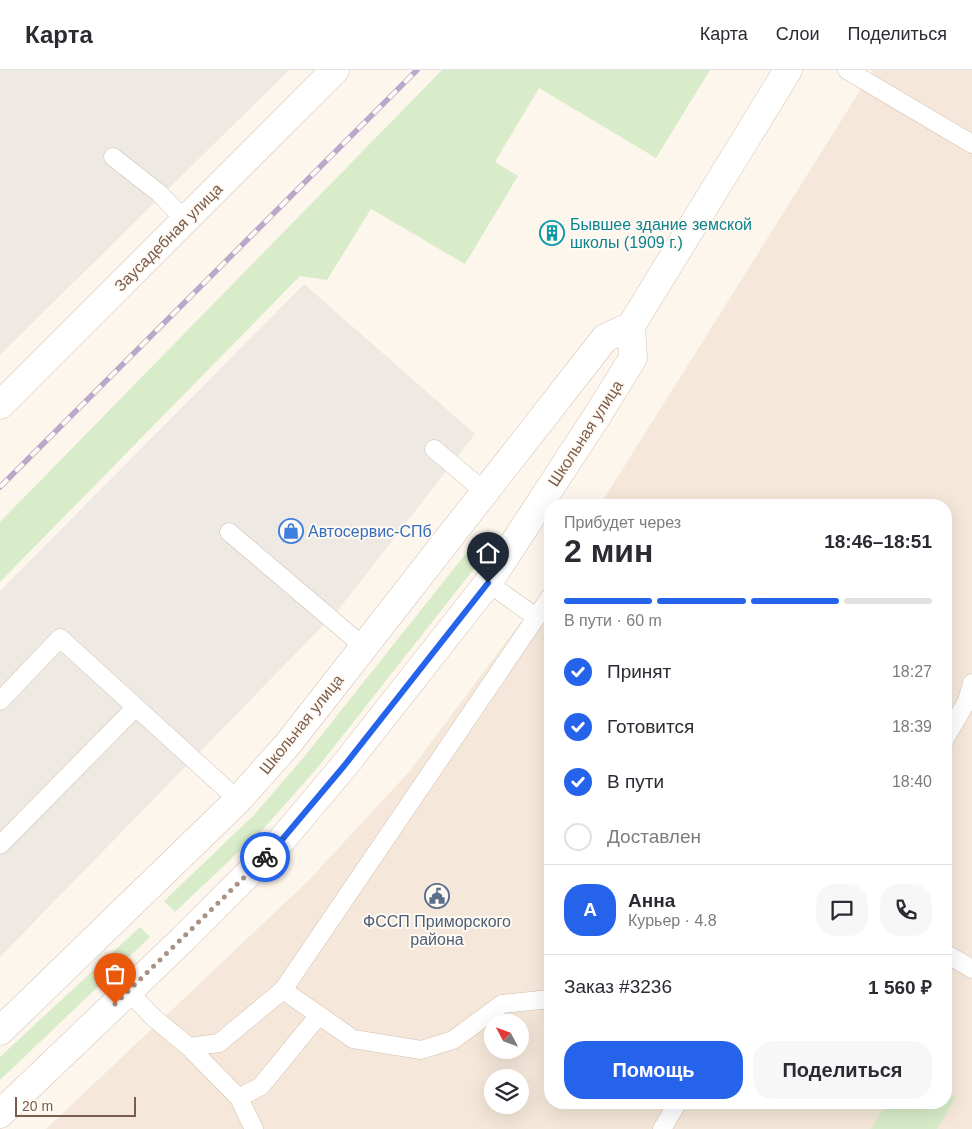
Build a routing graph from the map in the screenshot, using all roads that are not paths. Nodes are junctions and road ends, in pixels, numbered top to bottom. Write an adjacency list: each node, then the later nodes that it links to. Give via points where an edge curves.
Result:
1 (335, 70): 6 (street, Заусадебная улица)
2 (788, 70): 7 (street)
3 (847, 70): 4 (lane)
4 (972, 144)
5 (113, 157): 6 (lane, via 159,193)
6 (185, 220): 8 (street, Заусадебная улица)
7 (631, 326): 10 (street, Школьная улица, via 605,338); 12 (street, Школьная улица, via 633,358)
8 (0, 405)
9 (434, 450): 10 (lane)
10 (485, 492): 15 (street, Школьная улица)
11 (229, 532): 15 (lane)
12 (488, 583): 14 (lane); 26 (street, Школьная улица, via 280,842)
13 (544, 606): 14 (lane)
14 (536, 617): 25 (lane)
15 (363, 646): 21 (street, Школьная улица, via 288,744)
16 (972, 684): 18 (lane)
17 (0, 702): 19 (lane, via 60,638)
18 (969, 702): 20 (lane)
19 (136, 707): 21 (lane); 22 (lane)
20 (952, 728)
21 (238, 800): 29 (street, Школьная улица)
22 (0, 845)
23 (952, 956): 24 (lane)
24 (970, 965)
25 (283, 990): 28 (lane); 30 (lane, via 220,1043)
26 (128, 991): 30 (lane); 33 (street, Школьная улица)
27 (544, 1000): 28 (lane, via 502,1004 453,1040 421,1050 353,1039)
28 (319, 1015): 31 (lane, via 261,1086)
29 (0, 1031)
30 (189, 1048): 31 (lane)
31 (239, 1098): 34 (lane)
32 (674, 1109): 35 (lane)
33 (0, 1114)
34 (254, 1129)
35 (662, 1129)

